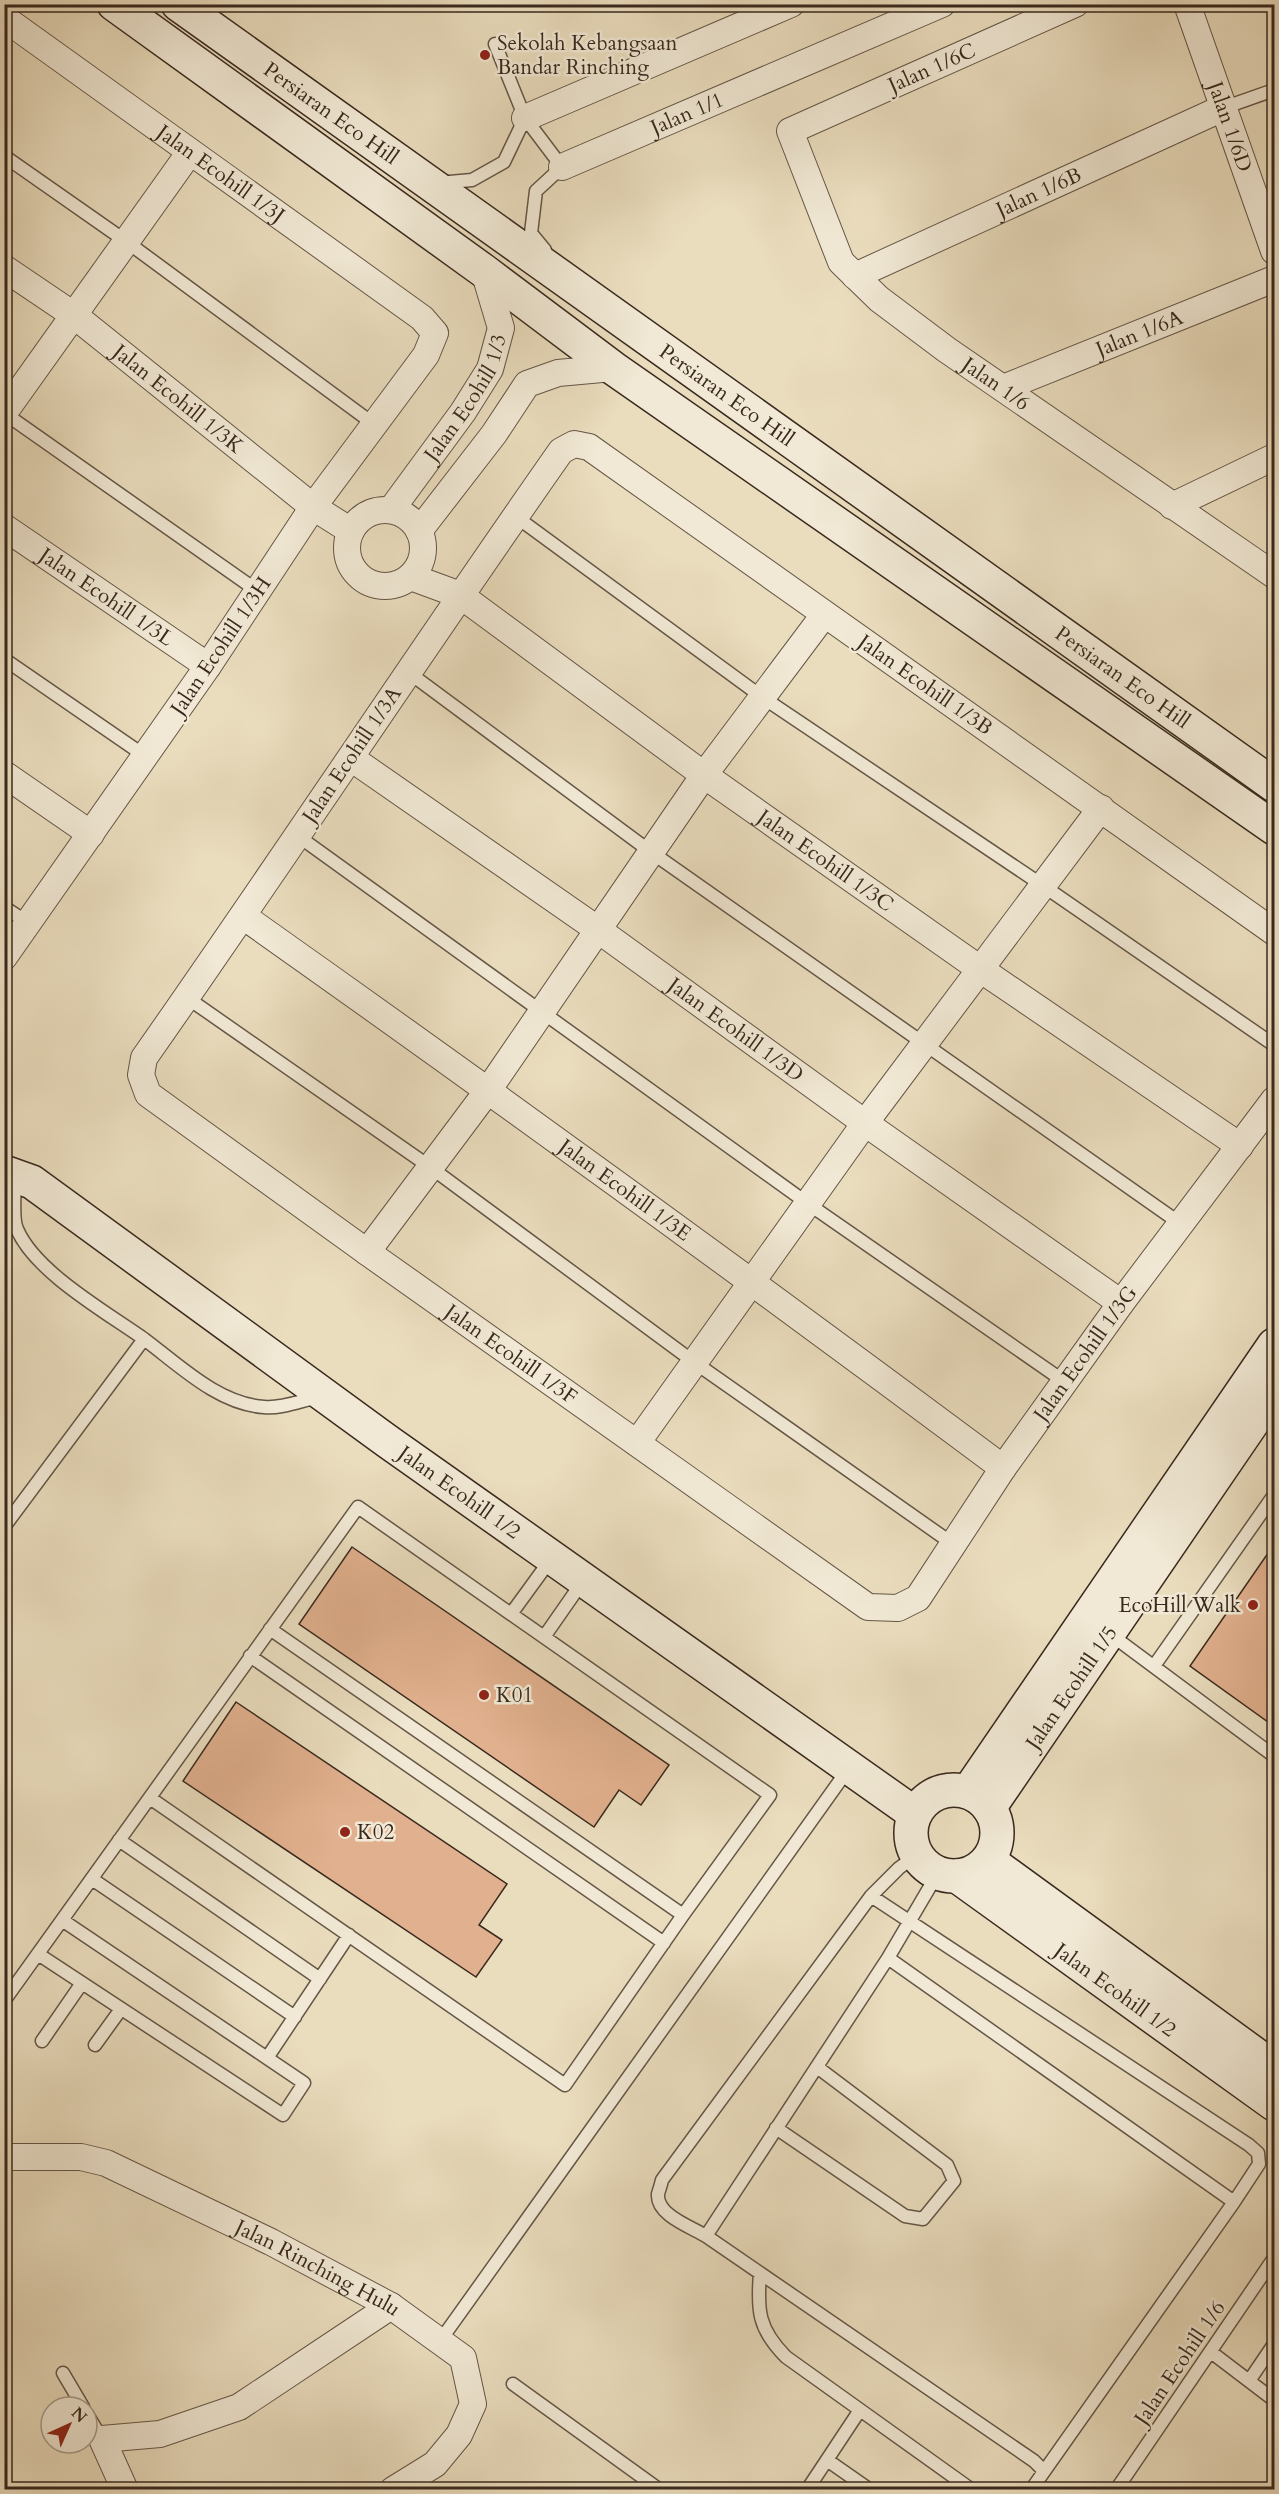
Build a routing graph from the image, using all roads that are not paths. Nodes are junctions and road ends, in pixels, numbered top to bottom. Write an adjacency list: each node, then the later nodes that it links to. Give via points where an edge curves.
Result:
1 (114, 4): 20 (street)
2 (178, 4): 16 (street, Persiaran Eco Hill)
3 (791, 4): 11 (street)
4 (942, 4): 15 (street, Jalan 1/1)
5 (1075, 4): 12 (street, Jalan 1/6C)
6 (1187, 4): 10 (street, Jalan 1/6D)
7 (4, 18): 13 (street, Jalan Ecohill 1/3J)
8 (495, 44): 11 (lane)
9 (1275, 90): 10 (lane)
10 (1223, 108): 18 (street, Jalan 1/6D); 21 (street, Jalan 1/6B)
11 (525, 118): 15 (lane); 16 (lane, via 504,162 472,180)
12 (790, 131): 21 (street, Jalan 1/6, via 841,262)
13 (190, 152): 17 (street); 25 (street, Jalan Ecohill 1/3J, via 422,318)
14 (4, 156): 17 (lane)
15 (562, 167): 23 (lane, Jalan 1/1, via 536,191 531,233)
16 (429, 184): 23 (street, Persiaran Eco Hill)
17 (128, 242): 24 (street); 29 (lane)
18 (1275, 251)
19 (4, 268): 24 (street, Jalan Ecohill 1/3K)
20 (484, 271): 26 (street); 34 (street, Jalan Ecohill 1/3, via 501,328 490,369)
21 (855, 276): 27 (street, Jalan 1/6, via 946,350)
22 (1275, 279): 27 (street, Jalan 1/6A)
23 (571, 284): 52 (street, Persiaran Eco Hill)
24 (75, 316): 28 (street); 33 (street, Jalan Ecohill 1/3K)
25 (435, 333): 29 (street, Jalan Ecohill 1/3H, via 426,355)
26 (613, 368): 38 (street, Jalan Ecohill 1/3, via 558,373 527,384 494,434); 54 (street)
27 (1003, 388): 32 (street, Jalan 1/6)
28 (5, 413): 41 (lane)
29 (375, 424): 33 (street, Jalan Ecohill 1/3H)
30 (574, 444): 35 (street, Jalan Ecohill 1/3A, via 561,451); 43 (street, Jalan Ecohill 1/3B, via 589,447)
31 (1275, 457): 32 (street)
32 (1172, 506): 39 (street, Jalan 1/6)
33 (313, 507): 37 (street, Jalan Ecohill 1/3K); 41 (street, Jalan Ecohill 1/3H)
34 (391, 510): 37 (street, via 367,514); 38 (street, via 412,521)
35 (515, 516): 42 (street, Jalan Ecohill 1/3A); 47 (lane)
36 (4, 527): 45 (street, Jalan Ecohill 1/3L)
37 (351, 531): 40 (street, via 351,565 367,581 390,585)
38 (419, 531): 40 (street, via 423,555)
39 (1275, 575)
40 (411, 577): 42 (street, Jalan Ecohill 1/3C)
41 (259, 592): 45 (street, Jalan Ecohill 1/3H)
42 (460, 595): 46 (street, Jalan Ecohill 1/3A); 51 (street, Jalan Ecohill 1/3C)
43 (824, 615): 47 (street); 53 (street, Jalan Ecohill 1/3B)
44 (4, 659): 48 (lane)
45 (208, 666): 48 (street, Jalan Ecohill 1/3H)
46 (408, 672): 49 (street, Jalan Ecohill 1/3A); 57 (lane)
47 (762, 697): 51 (street); 58 (lane)
48 (145, 756): 55 (street, Jalan Ecohill 1/3H)
49 (351, 758): 56 (street, Jalan Ecohill 1/3A); 62 (street, Jalan Ecohill 1/3D)
50 (4, 774): 55 (street)
51 (704, 775): 57 (street); 65 (street, Jalan Ecohill 1/3C)
52 (1275, 785)
53 (1101, 808): 58 (street); 63 (street, Jalan Ecohill 1/3B)
54 (1275, 828)
55 (91, 834): 61 (street, Jalan Ecohill 1/3H)
56 (298, 836): 60 (street, Jalan Ecohill 1/3A); 67 (lane)
57 (651, 852): 62 (street); 68 (lane)
58 (1042, 885): 65 (street); 69 (lane)
59 (4, 907): 61 (lane)
60 (243, 916): 66 (street, Jalan Ecohill 1/3A); 71 (street, Jalan Ecohill 1/3E)
61 (28, 923): 64 (street, Jalan Ecohill 1/3H)
62 (597, 928): 67 (street); 73 (street, Jalan Ecohill 1/3D)
63 (1275, 932)
64 (4, 957)
65 (980, 969): 68 (street); 74 (street, Jalan Ecohill 1/3C)
66 (186, 997): 70 (street, Jalan Ecohill 1/3A, via 144,1058); 75 (lane)
67 (542, 1010): 71 (street); 77 (lane)
68 (924, 1044): 73 (street); 78 (lane)
69 (1275, 1046)
70 (141, 1075): 79 (street, Jalan Ecohill 1/3F, via 148,1094)
71 (489, 1089): 75 (street); 80 (street, Jalan Ecohill 1/3E)
72 (1275, 1100): 74 (street, Jalan Ecohill 1/3G)
73 (865, 1123): 77 (street); 81 (street, Jalan Ecohill 1/3D)
74 (1240, 1146): 78 (street, Jalan Ecohill 1/3G)
75 (430, 1167): 79 (street); 84 (lane)
76 (10, 1174): 82 (lane, via 16,1227 38,1260); 87 (street, Jalan Ecohill 1/2, via 32,1182)
77 (807, 1203): 80 (street); 85 (lane)
78 (1181, 1224): 81 (street, Jalan Ecohill 1/3G)
79 (367, 1252): 88 (street, Jalan Ecohill 1/3F)
80 (751, 1280): 84 (street); 89 (street, Jalan Ecohill 1/3E)
81 (1121, 1303): 85 (street, Jalan Ecohill 1/3G)
82 (144, 1339): 87 (lane, via 208,1386 239,1403 266,1408); 91 (lane)
83 (1275, 1345): 105 (street)
84 (694, 1362): 88 (street); 92 (lane)
85 (1065, 1382): 89 (street, Jalan Ecohill 1/3G)
86 (1275, 1391): 98 (street, Jalan Ecohill 1/5)
87 (325, 1396): 93 (street, Jalan Ecohill 1/2)
88 (637, 1443): 95 (street, Jalan Ecohill 1/3F, via 868,1607)
89 (1003, 1468): 92 (street, Jalan Ecohill 1/3G)
90 (1275, 1495): 101 (lane)
91 (4, 1527)
92 (953, 1544): 95 (street, Jalan Ecohill 1/3G, via 918,1598)
93 (551, 1558): 94 (street, Jalan Ecohill 1/2); 96 (lane)
94 (584, 1580): 99 (lane); 103 (street, Jalan Ecohill 1/2)
95 (898, 1608)
96 (511, 1614): 97 (lane, via 358,1507); 99 (lane)
97 (270, 1629): 100 (lane); 112 (lane)
98 (1109, 1633): 101 (lane); 105 (street, Jalan Ecohill 1/5)
99 (544, 1637): 112 (lane, via 770,1795)
100 (250, 1656): 104 (lane); 116 (lane)
101 (1154, 1666): 102 (lane)
102 (1275, 1756)
103 (849, 1768): 106 (street, Jalan Ecohill 1/2); 137 (lane)
104 (150, 1798): 107 (lane); 115 (lane)
105 (979, 1800): 106 (street, via 949,1790 932,1796); 108 (street, via 995,1820 995,1847)
106 (915, 1814): 109 (street, via 912,1842)
107 (119, 1840): 110 (lane); 119 (lane)
108 (988, 1860): 109 (street, via 978,1869); 128 (street, Jalan Ecohill 1/2)
109 (937, 1868): 111 (lane, via 899,1868); 114 (lane); 129 (street, Jalan Ecohill 1/2)
110 (92, 1879): 113 (lane); 123 (lane)
111 (871, 1896): 114 (lane); 133 (lane, via 662,2180 658,2196 662,2207 670,2216)
112 (683, 1915): 116 (lane)
113 (62, 1920): 117 (lane); 126 (lane)
114 (910, 1923): 118 (lane); 132 (lane, via 1249,2145 1258,2154 1259,2164)
115 (350, 1935): 116 (lane, via 566,2085); 119 (lane)
116 (664, 1943)
117 (38, 1954): 120 (lane); 121 (lane)
118 (888, 1958): 127 (lane); 132 (lane)
119 (320, 1979): 123 (lane)
120 (82, 1983): 122 (lane); 124 (lane)
121 (4, 2001)
122 (121, 2009): 125 (lane); 126 (lane, via 283,2115 304,2083)
123 (295, 2017): 126 (lane)
124 (42, 2041)
125 (95, 2045)
126 (267, 2058)
127 (817, 2067): 130 (lane); 130 (lane, via 947,2165 954,2181 924,2219 905,2217)
128 (1275, 2068)
129 (1275, 2104)
130 (776, 2128): 133 (lane)
131 (4, 2157): 136 (street, Jalan Rinching Hulu, via 81,2157 106,2163 271,2242)
132 (1234, 2202): 149 (lane)
133 (706, 2236): 135 (lane)
134 (1275, 2258): 139 (lane, Jalan Ecohill 1/6)
135 (760, 2273): 145 (lane, via 757,2304 772,2344); 149 (lane)
136 (392, 2306): 137 (street, Jalan Rinching Hulu); 147 (street, via 239,2407)
137 (440, 2341): 151 (street, Jalan Rinching Hulu, via 463,2358 473,2404 459,2435 435,2464)
138 (1275, 2344): 141 (lane)
139 (1211, 2352): 141 (lane); 157 (lane, Jalan Ecohill 1/6)
140 (63, 2373): 143 (lane)
141 (1249, 2381): 144 (lane)
142 (513, 2384): 152 (lane)
143 (76, 2395)
144 (1275, 2400)
145 (860, 2409): 148 (lane); 155 (lane)
146 (99, 2437): 147 (lane)
147 (105, 2449): 150 (street)
148 (827, 2460): 153 (lane); 154 (lane)
149 (1043, 2470): 156 (lane)
150 (125, 2490)
151 (393, 2490)
152 (660, 2490)
153 (807, 2490)
154 (870, 2490)
155 (972, 2490)
156 (1031, 2490)
157 (1116, 2490)

